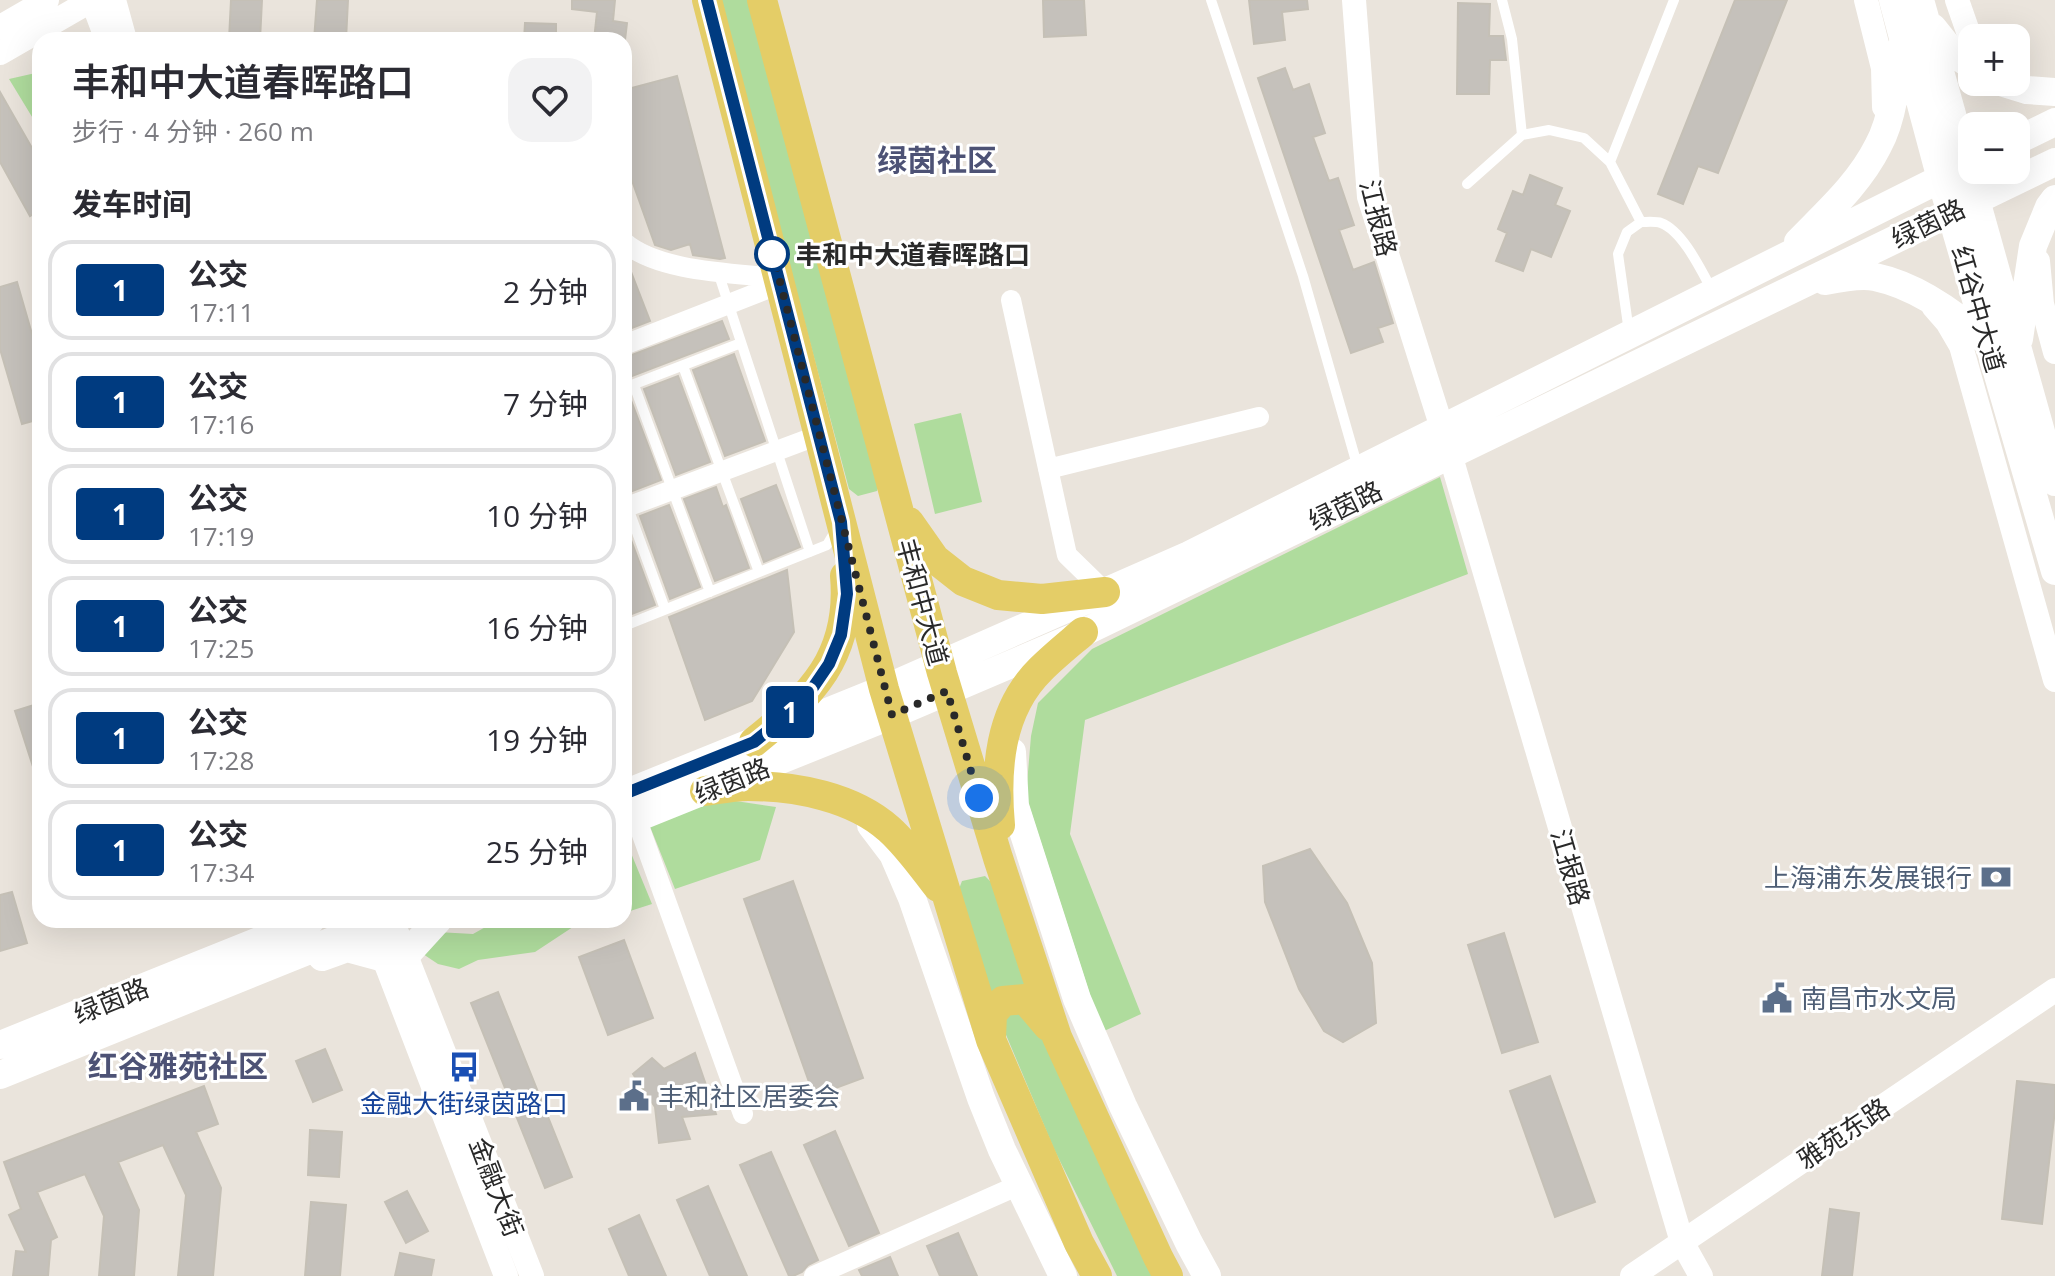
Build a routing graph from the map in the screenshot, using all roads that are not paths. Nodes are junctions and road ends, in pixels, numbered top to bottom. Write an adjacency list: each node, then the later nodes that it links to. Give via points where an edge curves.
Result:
1 (47, 0): 15 (street)
2 (92, 0): 16 (street); 17 (street)
3 (114, 0): 18 (street)
4 (707, 0): 43 (main road)
5 (762, 0): 68 (main road, 丰和中大道)
6 (1211, 0): 63 (lane, via 1303,276)
7 (1354, 0): 60 (street, 江报路, via 1369,197)
8 (1502, 0): 27 (lane, via 1512,39)
9 (1674, 0): 29 (lane)
10 (1866, 0): 28 (street, via 1883,68)
11 (1893, 0): 13 (main road, 红谷中大道)
12 (1957, 0): 14 (street)
13 (1916, 17): 21 (main road); 25 (main road, 红谷中大道); 28 (main road); 32 (main road, 红谷中大道)
14 (1965, 24)
15 (0, 27)
16 (36, 32)
17 (104, 32)
18 (123, 32)
19 (32, 35): 20 (street)
20 (0, 53)
21 (1958, 56)
22 (2030, 90): 23 (main road)
23 (2055, 92)
24 (2055, 122): 26 (main road)
25 (1958, 133)
26 (2030, 134)
27 (1522, 135): 29 (lane, via 1549,130 1584,138); 33 (lane)
28 (1879, 145): 41 (main road, via 1855,183)
29 (1610, 162): 38 (lane)
30 (2055, 162): 36 (main road, 绿茵路)
31 (1958, 170): 32 (main road, 绿茵路)
32 (1941, 179): 37 (main road, 红谷中大道); 41 (main road, 绿茵路)
33 (1467, 184)
34 (1973, 184): 36 (main road, 红谷中大道)
35 (2055, 199): 39 (main road)
36 (1976, 200): 37 (main road, 绿茵路); 53 (main road, 红谷中大道)
37 (1951, 212): 44 (main road, 绿茵路); 52 (main road, 红谷中大道)
38 (1641, 222): 45 (lane, via 1661,223 1679,237); 49 (lane, via 1627,232 1618,254)
39 (2039, 229): 53 (main road); 54 (street, via 2038,276)
40 (632, 250): 42 (street, via 650,259)
41 (1783, 257): 45 (main road, 绿茵路)
42 (718, 272): 43 (street); 48 (lane)
43 (779, 281): 48 (street); 59 (main road)
44 (1797, 287): 46 (main road, via 1873,277); 60 (main road, 绿茵路)
45 (1713, 292): 49 (main road, 绿茵路)
46 (1923, 295): 52 (main road); 80 (street, via 1961,346)
47 (1011, 300): 62 (street)
48 (729, 304): 50 (street); 51 (lane)
49 (1629, 334): 60 (main road, 绿茵路)
50 (632, 342)
51 (741, 343): 55 (lane); 61 (lane)
52 (1989, 344): 72 (main road, 红谷中大道)
53 (2017, 348): 65 (main road, 红谷中大道)
54 (2055, 352)
55 (683, 366): 56 (lane); 64 (lane)
56 (632, 385)
57 (632, 393): 66 (lane)
58 (1259, 417): 62 (street)
59 (819, 435): 61 (street); 70 (main road)
60 (1446, 441): 63 (main road, 绿茵路); 78 (main road, 绿茵路); 104 (street, 江报路)
61 (777, 451): 64 (street); 71 (lane)
62 (1048, 469): 75 (street, via 1067,555)
63 (1358, 470): 75 (main road, 绿茵路)
64 (722, 471): 66 (street); 73 (lane)
65 (2055, 482)
66 (672, 489): 67 (street); 74 (lane)
67 (632, 502)
68 (897, 505): 75 (main road, via 935,559 963,581 998,595 1042,599); 79 (main road, 丰和中大道)
69 (632, 522): 76 (lane)
70 (841, 522): 71 (lane, via 827,545); 81 (main road); 83 (main road, via 847,594 841,635 812,689)
71 (810, 552): 73 (lane)
72 (2055, 571)
73 (759, 572): 74 (lane)
74 (710, 592): 76 (lane)
75 (1105, 592): 79 (main road, 绿茵路)
76 (665, 609): 77 (lane)
77 (632, 623)
78 (1083, 632): 79 (main road, 绿茵路); 82 (main road, via 1039,670)
79 (944, 678): 81 (main road, 绿茵路); 89 (main road, 丰和中大道)
80 (2055, 680)
81 (888, 702): 83 (main road, 绿茵路); 84 (main road, 绿茵路); 90 (main road)
82 (1011, 718): 89 (main road, via 1002,739 997,792); 111 (main road, via 1015,806 1077,999)
83 (754, 742): 86 (main road, 绿茵路)
84 (705, 791): 85 (main road, via 780,788); 87 (main road, 绿茵路)
85 (858, 808): 90 (main road, via 889,829); 103 (main road, via 893,854 912,898 981,1098)
86 (632, 810)
87 (632, 811)
88 (632, 823): 102 (street)
89 (1006, 883): 98 (main road, 丰和中大道)
90 (949, 901): 99 (main road)
91 (291, 928): 100 (main road, 绿茵路)
92 (362, 928): 96 (main road, 绿茵路)
93 (382, 928): 95 (street, 金融大街)
94 (429, 928): 95 (main road)
95 (395, 957): 96 (main road, via 347,948 273,975); 105 (street, 金融大街); 106 (street, 金融大街)
96 (248, 975): 101 (main road, 绿茵路)
97 (2055, 990): 104 (street, 雅苑东路)
98 (1057, 1037): 99 (main road, via 1025,999 1003,1001 992,1014); 110 (main road, 丰和中大道)
99 (991, 1040): 109 (main road)
100 (0, 1045)
101 (0, 1075)
102 (743, 1114)
103 (1019, 1185): 107 (street); 108 (main road)
104 (1682, 1242): 112 (street, 雅苑东路); 113 (street, 江报路)
105 (506, 1276)
106 (532, 1276)
107 (814, 1276)
108 (1063, 1276)
109 (1097, 1276)
110 (1168, 1276)
111 (1207, 1276)
112 (1632, 1276)
113 (1701, 1276)

